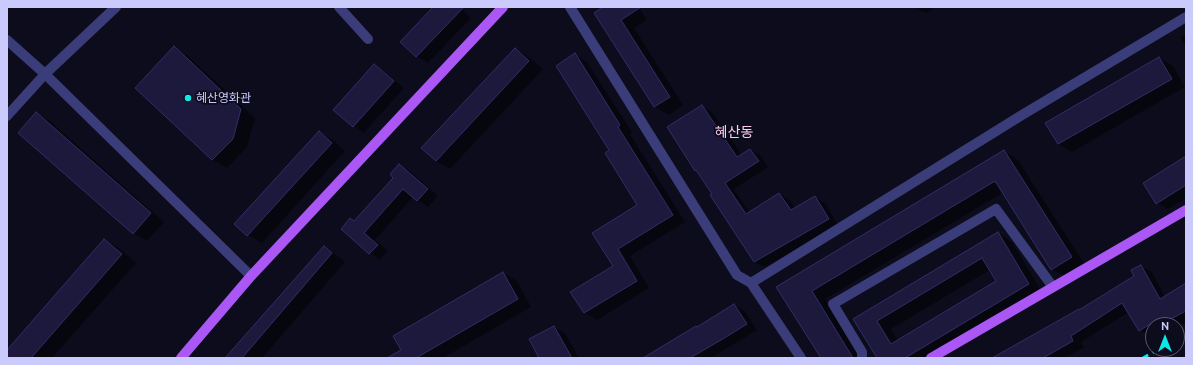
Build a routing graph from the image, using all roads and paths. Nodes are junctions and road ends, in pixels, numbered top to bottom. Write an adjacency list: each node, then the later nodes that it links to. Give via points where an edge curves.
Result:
1 (116, 7): 8 (street)
2 (339, 7): 6 (street)
3 (503, 7): 11 (main road)
4 (570, 7): 12 (street, via 737,275)
5 (1186, 17): 12 (street)
6 (368, 39)
7 (7, 40): 8 (street)
8 (45, 74): 9 (street); 11 (street)
9 (7, 116)
10 (1186, 210): 13 (main road)
11 (251, 276): 14 (main road)
12 (751, 283): 15 (street)
13 (1053, 287): 16 (street, via 996,209 833,304 862,352); 17 (main road)
14 (181, 358)
15 (801, 358)
16 (862, 358)
17 (931, 358)

